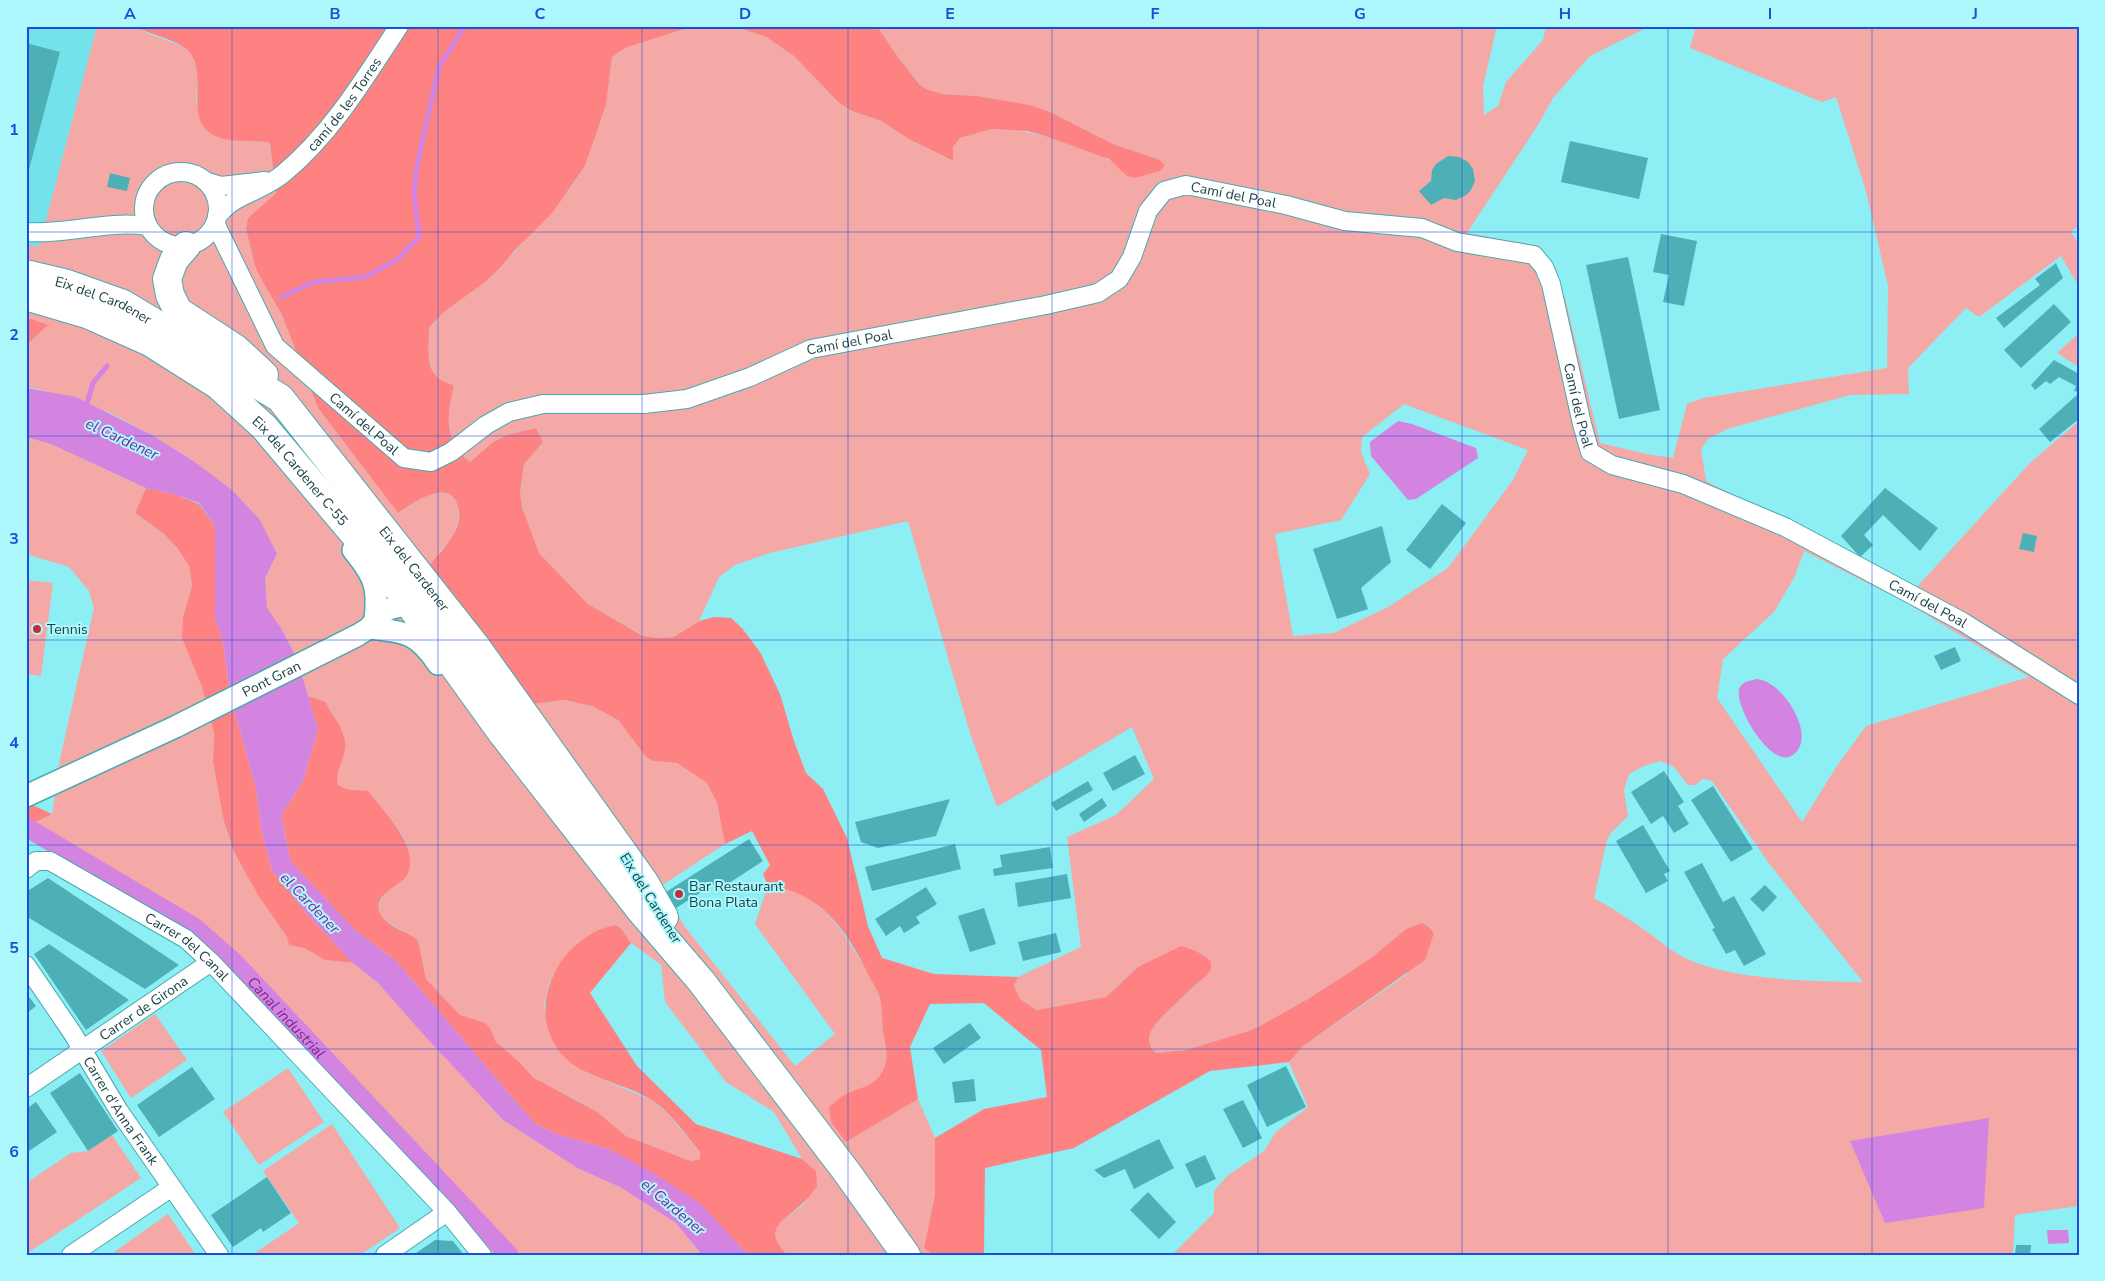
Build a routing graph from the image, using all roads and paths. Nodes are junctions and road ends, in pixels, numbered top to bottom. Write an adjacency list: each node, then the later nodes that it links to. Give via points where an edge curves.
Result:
1 (399, 26): 2 (street, camí de les Torres, via 360,86 313,147)
2 (282, 175): 3 (street, via 260,182 221,186); 5 (street, camí de les Torres, via 232,202)
3 (205, 181): 4 (street, via 189,173 170,174 156,181); 5 (street, via 217,201)
4 (145, 198): 6 (street, via 131,212); 7 (street)
5 (216, 219): 9 (street, via 209,233); 10 (street, Camí del Poal)
6 (103, 225): 7 (street); 8 (street)
7 (148, 226): 9 (street, via 164,242 175,246)
8 (26, 232)
9 (193, 243): 10 (street); 13 (main road, via 174,260 167,279 178,311 236,349 267,378)
10 (237, 266): 18 (street, Camí del Poal, via 275,346 404,458 431,462 509,412 543,404 644,404 687,399 750,377 811,349 1098,293 1119,279 1132,257 1153,204 1164,192 1186,185 1268,201 1345,221 1422,228 1457,242 1534,256 1544,267 1551,284 1590,452 1612,465 1683,484 1785,527 1963,622)
11 (26, 274): 13 (main road, Eix del Cardener, via 64,283 123,304)
12 (26, 296): 15 (main road, Eix del Cardener C-55, via 87,314 150,342 218,385 264,427)
13 (280, 398): 14 (main road, Eix del Cardener)
14 (323, 454): 16 (street, via 345,497 397,564 411,594); 20 (main road, Eix del Cardener, via 478,648)
15 (325, 499): 16 (main road, Eix del Cardener C-55, via 387,573); 17 (street, via 347,542 376,585)
16 (408, 604): 17 (street, Pont Gran, via 400,618); 19 (main road, Eix del Cardener C-55); 20 (street, via 430,614 461,651 533,752 553,775)
17 (371, 628): 19 (street, via 405,634 426,647 466,702); 21 (street, Pont Gran, via 175,727)
18 (2079, 695)
19 (502, 733): 25 (main road, Eix del Cardener, via 641,911)
20 (579, 792): 25 (main road, Eix del Cardener, via 644,882)
21 (26, 796)
22 (26, 868): 23 (street, Carrer del Canal, via 36,861 50,860 186,940)
23 (211, 962): 26 (street, Carrer de Girona); 29 (street, Carrer del Canal)
24 (26, 965): 26 (street, Carrer d'Anna Frank)
25 (701, 981): 34 (main road, Eix del Cardener)
26 (83, 1050): 27 (street, Carrer de Girona); 28 (street, Carrer d'Anna Frank, via 119,1111)
27 (26, 1088)
28 (172, 1187): 30 (street); 31 (street, Carrer d'Anna Frank)
29 (447, 1212): 32 (street); 33 (street, Carrer del Canal)
30 (71, 1255)
31 (219, 1255)
32 (385, 1255)
33 (482, 1255)
34 (906, 1255)

